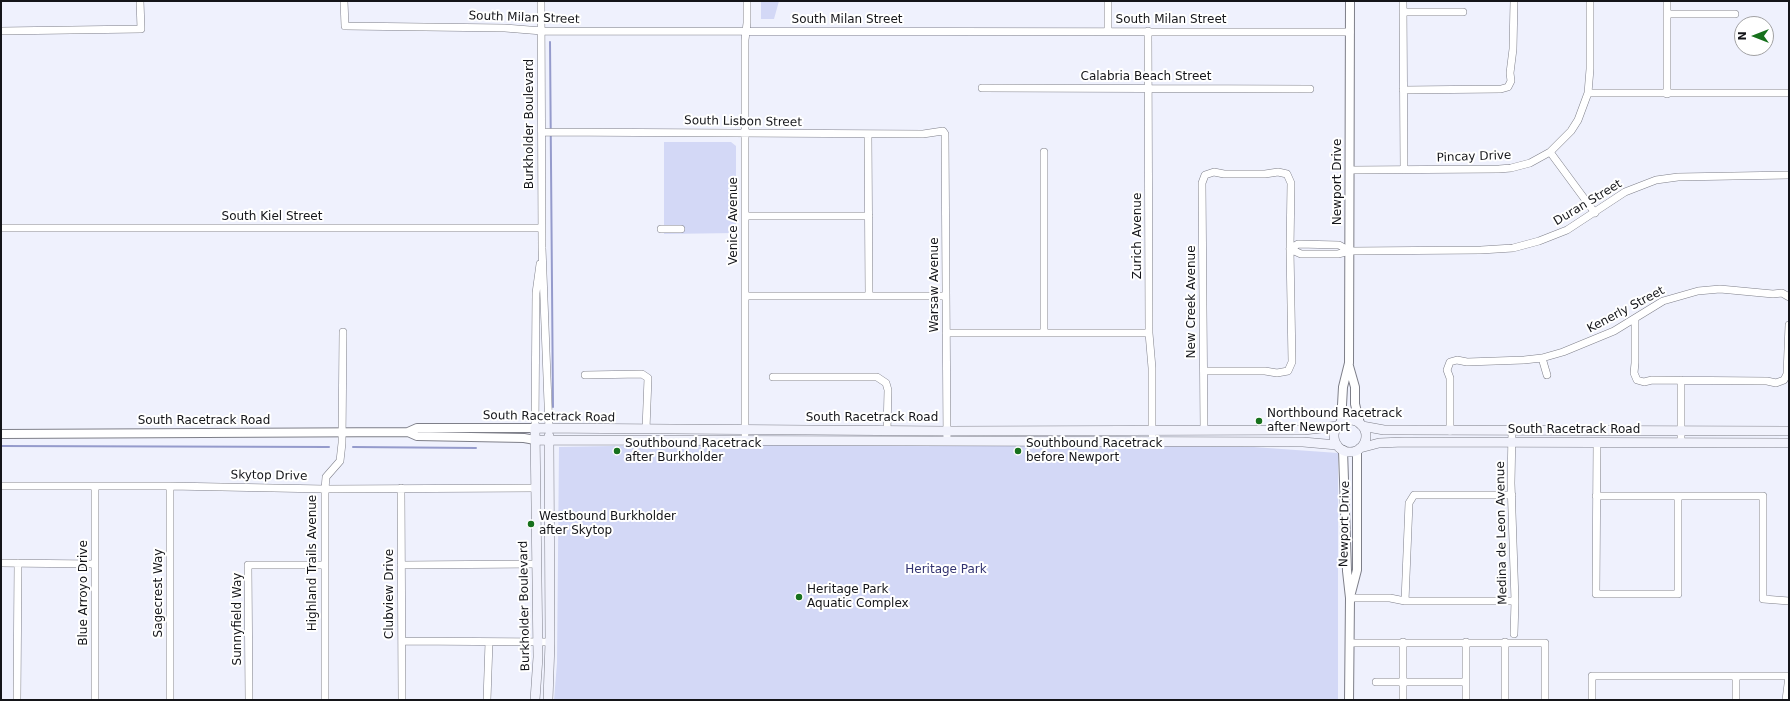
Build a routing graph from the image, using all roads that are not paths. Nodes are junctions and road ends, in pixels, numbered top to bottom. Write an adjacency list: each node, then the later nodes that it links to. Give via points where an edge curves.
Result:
1 (140, 1): 15 (street, via 141,29)
2 (344, 1): 16 (street, South Milan Street, via 345,26 505,28)
3 (542, 1): 16 (street, Burkholder Boulevard)
4 (747, 1): 19 (street, Venice Avenue)
5 (1108, 1): 17 (street)
6 (1350, 1): 20 (street, Newport Drive)
7 (1403, 1): 11 (street)
8 (1514, 1): 24 (street, via 1511,81 1508,87)
9 (1590, 1): 25 (street, Pincay Drive)
10 (1667, 1): 13 (street)
11 (1403, 12): 12 (street); 24 (street)
12 (1463, 12)
13 (1667, 14): 14 (street); 27 (street)
14 (1735, 14)
15 (1, 30)
16 (542, 31): 19 (street, South Milan Street); 29 (street, Burkholder Boulevard)
17 (1108, 31): 18 (street, South Milan Street); 19 (street, South Milan Street)
18 (1148, 31): 20 (street, South Milan Street); 22 (street, Zurich Avenue)
19 (746, 32): 30 (street, Venice Avenue)
20 (1350, 32): 34 (street, Newport Drive)
21 (982, 88): 22 (street, Calabria Beach Street)
22 (1148, 88): 23 (street, Calabria Beach Street); 56 (street, Zurich Avenue)
23 (1310, 88)
24 (1403, 90): 35 (street)
25 (1588, 93): 27 (street); 33 (street, Pincay Drive, via 1578,120 1566,138)
26 (1789, 93): 27 (street)
27 (1666, 94)
28 (942, 131): 31 (street, South Lisbon Street, via 923,134); 49 (street, Warsaw Avenue, via 945,134)
29 (542, 132): 30 (street, South Lisbon Street); 41 (street, Burkholder Boulevard)
30 (745, 134): 31 (street, South Lisbon Street); 38 (street, Venice Avenue)
31 (868, 134): 39 (street)
32 (1044, 152): 55 (street)
33 (1550, 152): 35 (street, Pincay Drive, via 1530,163 1511,168); 37 (street)
34 (1350, 170): 35 (street, Pincay Drive); 46 (street, Newport Drive)
35 (1404, 170)
36 (1789, 176): 37 (street, Duran Street, via 1667,178 1630,190)
37 (1595, 213): 46 (street, Duran Street, via 1552,237 1513,248)
38 (745, 216): 39 (street); 47 (street, Venice Avenue)
39 (869, 216): 48 (street)
40 (1, 228): 41 (street, South Kiel Street)
41 (542, 228): 44 (street, Burkholder Boulevard)
42 (661, 229): 43 (street)
43 (681, 229)
44 (542, 248): 66 (street, Burkholder Boulevard, via 536,293); 67 (street, Burkholder Boulevard)
45 (1290, 249): 46 (street, Duran Street, via 1298,254 1338,254); 59 (street, via 1292,362 1288,371); 59 (street, New Creek Avenue, via 1291,183 1287,174 1214,172 1204,176)
46 (1350, 251): 58 (street, Newport Drive)
47 (745, 296): 48 (street); 68 (street, Venice Avenue)
48 (869, 296): 49 (street)
49 (946, 296): 54 (street, Warsaw Avenue)
50 (1789, 297): 51 (street, Kenerly Street, via 1782,293 1698,291 1663,301)
51 (1635, 319): 57 (street, Kenerly Street, via 1585,344); 63 (street, via 1634,373 1637,380)
52 (1789, 325): 63 (street, via 1787,374 1784,380 1776,383)
53 (344, 332): 78 (street, Highland Trails Avenue)
54 (946, 333): 55 (street); 73 (street, Warsaw Avenue)
55 (1044, 333): 56 (street)
56 (1149, 333): 69 (street, Zurich Avenue)
57 (1542, 358): 61 (street); 74 (street, Kenerly Street, via 1450,362 1447,370 1450,378)
58 (1349, 363): 64 (street, Newport Drive, via 1343,387); 65 (street, Newport Drive)
59 (1204, 371): 72 (street, New Creek Avenue)
60 (584, 375): 70 (street, via 642,374 648,378)
61 (1547, 375)
62 (773, 377): 71 (street, via 877,377 886,383 888,390)
63 (1681, 380): 76 (street)
64 (1339, 424): 65 (main road, via 1350,420); 72 (main road, South Racetrack Road, via 1304,430); 90 (main road, via 1334,436)
65 (1361, 425): 74 (main road, South Racetrack Road, via 1384,430); 91 (main road, via 1366,436)
66 (535, 428): 67 (main road, South Racetrack Road); 79 (street, South Racetrack Road, via 417,428); 81 (main road, Burkholder Boulevard)
67 (549, 429): 70 (main road, South Racetrack Road); 82 (main road, Burkholder Boulevard)
68 (745, 429): 70 (main road, South Racetrack Road); 71 (main road, South Racetrack Road); 83 (street, Venice Avenue)
69 (1152, 429): 72 (main road, South Racetrack Road); 73 (main road, South Racetrack Road); 85 (street, Zurich Avenue)
70 (646, 430)
71 (887, 430): 73 (main road, South Racetrack Road)
72 (1204, 430)
73 (947, 431): 84 (street, Warsaw Avenue)
74 (1450, 431): 75 (main road, South Racetrack Road)
75 (1512, 431): 76 (main road, South Racetrack Road); 86 (street, Medina de Leon Avenue)
76 (1681, 431): 77 (main road, South Racetrack Road); 88 (street)
77 (1789, 431)
78 (343, 432): 79 (street, South Racetrack Road); 80 (street, South Racetrack Road); 97 (street, Highland Trails Avenue, via 340,461 326,477)
79 (408, 432): 81 (street, South Racetrack Road, via 417,436)
80 (1, 434)
81 (535, 440): 82 (main road, South Racetrack Road); 96 (main road, Burkholder Boulevard)
82 (549, 440): 83 (main road, South Racetrack Road); 115 (main road, Burkholder Boulevard)
83 (745, 441): 84 (main road, South Racetrack Road)
84 (947, 441): 85 (main road, South Racetrack Road)
85 (1152, 441): 90 (main road, South Racetrack Road, via 1303,442)
86 (1512, 442): 87 (main road, South Racetrack Road); 91 (main road, South Racetrack Road, via 1390,442); 98 (street, Medina de Leon Avenue)
87 (1597, 442): 88 (main road, South Racetrack Road); 99 (street)
88 (1681, 442): 89 (main road, South Racetrack Road)
89 (1789, 443)
90 (1340, 448): 91 (main road, via 1351,452); 107 (street, Newport Drive)
91 (1359, 450): 107 (street, Newport Drive, via 1357,570)
92 (1, 486): 93 (street, Skytop Drive)
93 (95, 486): 94 (street, Skytop Drive); 103 (street, Blue Arroyo Drive)
94 (170, 486): 97 (street, Skytop Drive); 127 (street, Sagecrest Way)
95 (401, 488): 96 (street, Skytop Drive); 97 (street, Skytop Drive); 106 (street, Clubview Drive)
96 (536, 488): 104 (main road, Burkholder Boulevard)
97 (325, 489): 105 (street, Highland Trails Avenue)
98 (1512, 495): 109 (street, via 1414,495 1409,504); 110 (street, Medina de Leon Avenue)
99 (1596, 496): 100 (street); 100 (street, via 1596,594 1678,594)
100 (1678, 496): 108 (street, via 1763,496 1763,599)
101 (1, 563): 102 (street)
102 (18, 563): 103 (street); 125 (street)
103 (95, 564): 126 (street, Blue Arroyo Drive)
104 (536, 564): 106 (street); 114 (main road, Burkholder Boulevard)
105 (324, 565): 128 (street, Sunnyfield Way, via 248,565); 129 (street, Highland Trails Avenue)
106 (401, 565): 112 (street, Clubview Drive)
107 (1350, 598): 109 (street, via 1390,598); 119 (street, Newport Drive)
108 (1789, 600)
109 (1405, 601): 110 (street)
110 (1515, 601): 111 (street, Medina de Leon Avenue)
111 (1514, 634)
112 (402, 641): 113 (street); 130 (street, Clubview Drive)
113 (488, 642): 114 (street); 131 (street)
114 (538, 642): 115 (street); 132 (main road, Burkholder Boulevard)
115 (550, 642): 133 (main road, Burkholder Boulevard)
116 (1402, 642): 117 (street); 119 (street); 123 (street)
117 (1466, 642): 118 (street); 124 (street)
118 (1505, 642): 137 (street); 138 (street, via 1545,642)
119 (1350, 643): 134 (street, Newport Drive)
120 (1736, 676): 121 (street); 139 (street, via 1592,676); 140 (street)
121 (1789, 676): 141 (street)
122 (1376, 682): 123 (street)
123 (1402, 682): 124 (street); 135 (street)
124 (1466, 682): 136 (street)
125 (17, 700)
126 (95, 700)
127 (170, 700)
128 (249, 700)
129 (325, 700)
130 (402, 700)
131 (487, 700)
132 (535, 700)
133 (548, 700)
134 (1349, 700)
135 (1402, 700)
136 (1466, 700)
137 (1506, 700)
138 (1545, 700)
139 (1592, 700)
140 (1736, 700)
141 (1786, 700)

